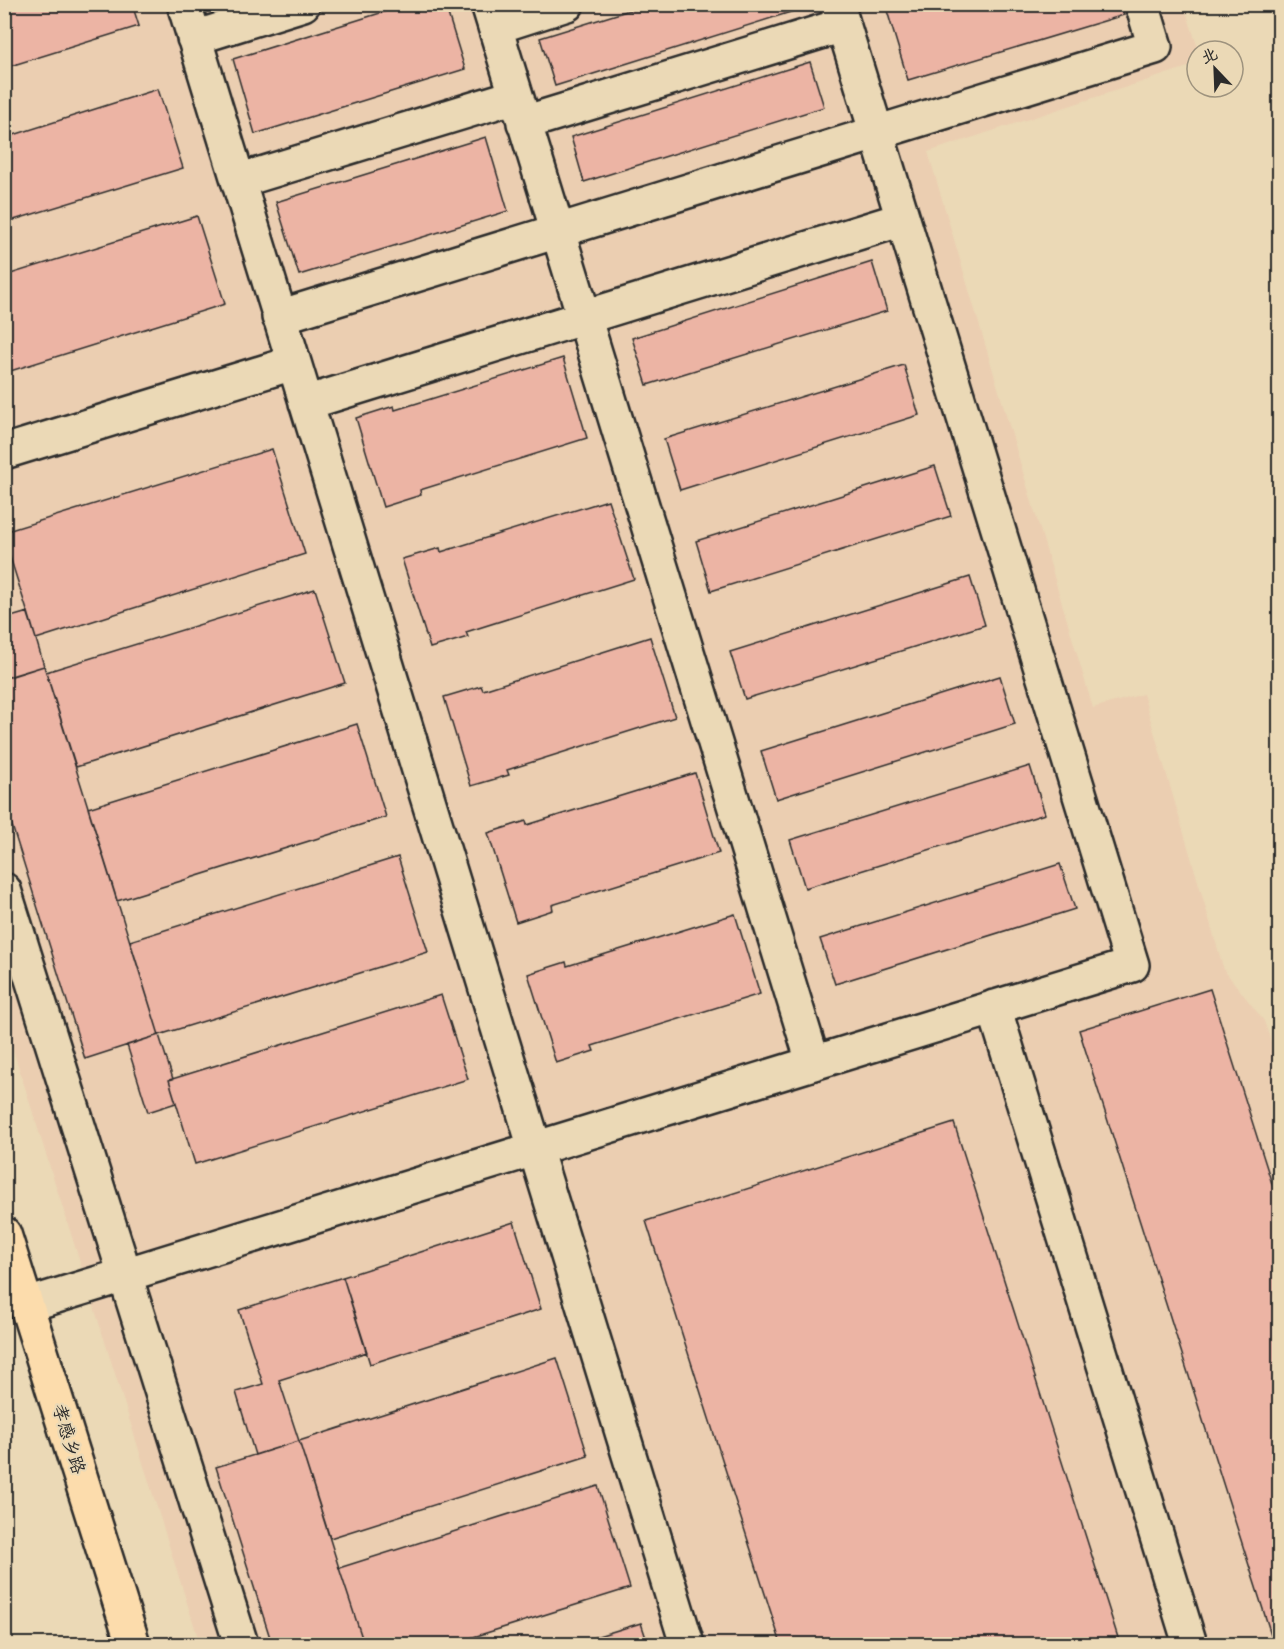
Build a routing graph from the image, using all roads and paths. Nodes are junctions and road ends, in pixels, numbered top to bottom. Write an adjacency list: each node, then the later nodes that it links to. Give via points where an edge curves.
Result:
1 (183, 4): 7 (lane)
2 (303, 4): 7 (lane)
3 (567, 4): 6 (lane)
4 (1142, 4): 9 (lane, via 1155,47)
5 (840, 15): 8 (lane); 9 (lane)
6 (491, 16): 8 (lane)
7 (194, 38): 10 (lane)
8 (520, 110): 10 (lane); 12 (lane)
9 (876, 133): 11 (lane); 12 (lane)
10 (238, 182): 13 (lane)
11 (903, 219): 14 (lane); 19 (lane, via 1132,964)
12 (558, 231): 13 (lane); 14 (lane)
13 (279, 317): 15 (lane)
14 (584, 317): 16 (lane); 20 (lane)
15 (293, 363): 16 (lane); 17 (lane)
16 (306, 403): 21 (lane)
17 (4, 452)
18 (4, 890): 23 (lane)
19 (994, 1007): 20 (lane); 28 (lane)
20 (813, 1062): 21 (lane)
21 (535, 1148): 23 (lane); 27 (lane)
22 (4, 1234): 24 (main road, 孝感乡路)
23 (125, 1275): 24 (lane); 26 (lane)
24 (27, 1305): 25 (main road, 孝感乡路)
25 (133, 1644)
26 (242, 1644)
27 (687, 1644)
28 (1190, 1644)

